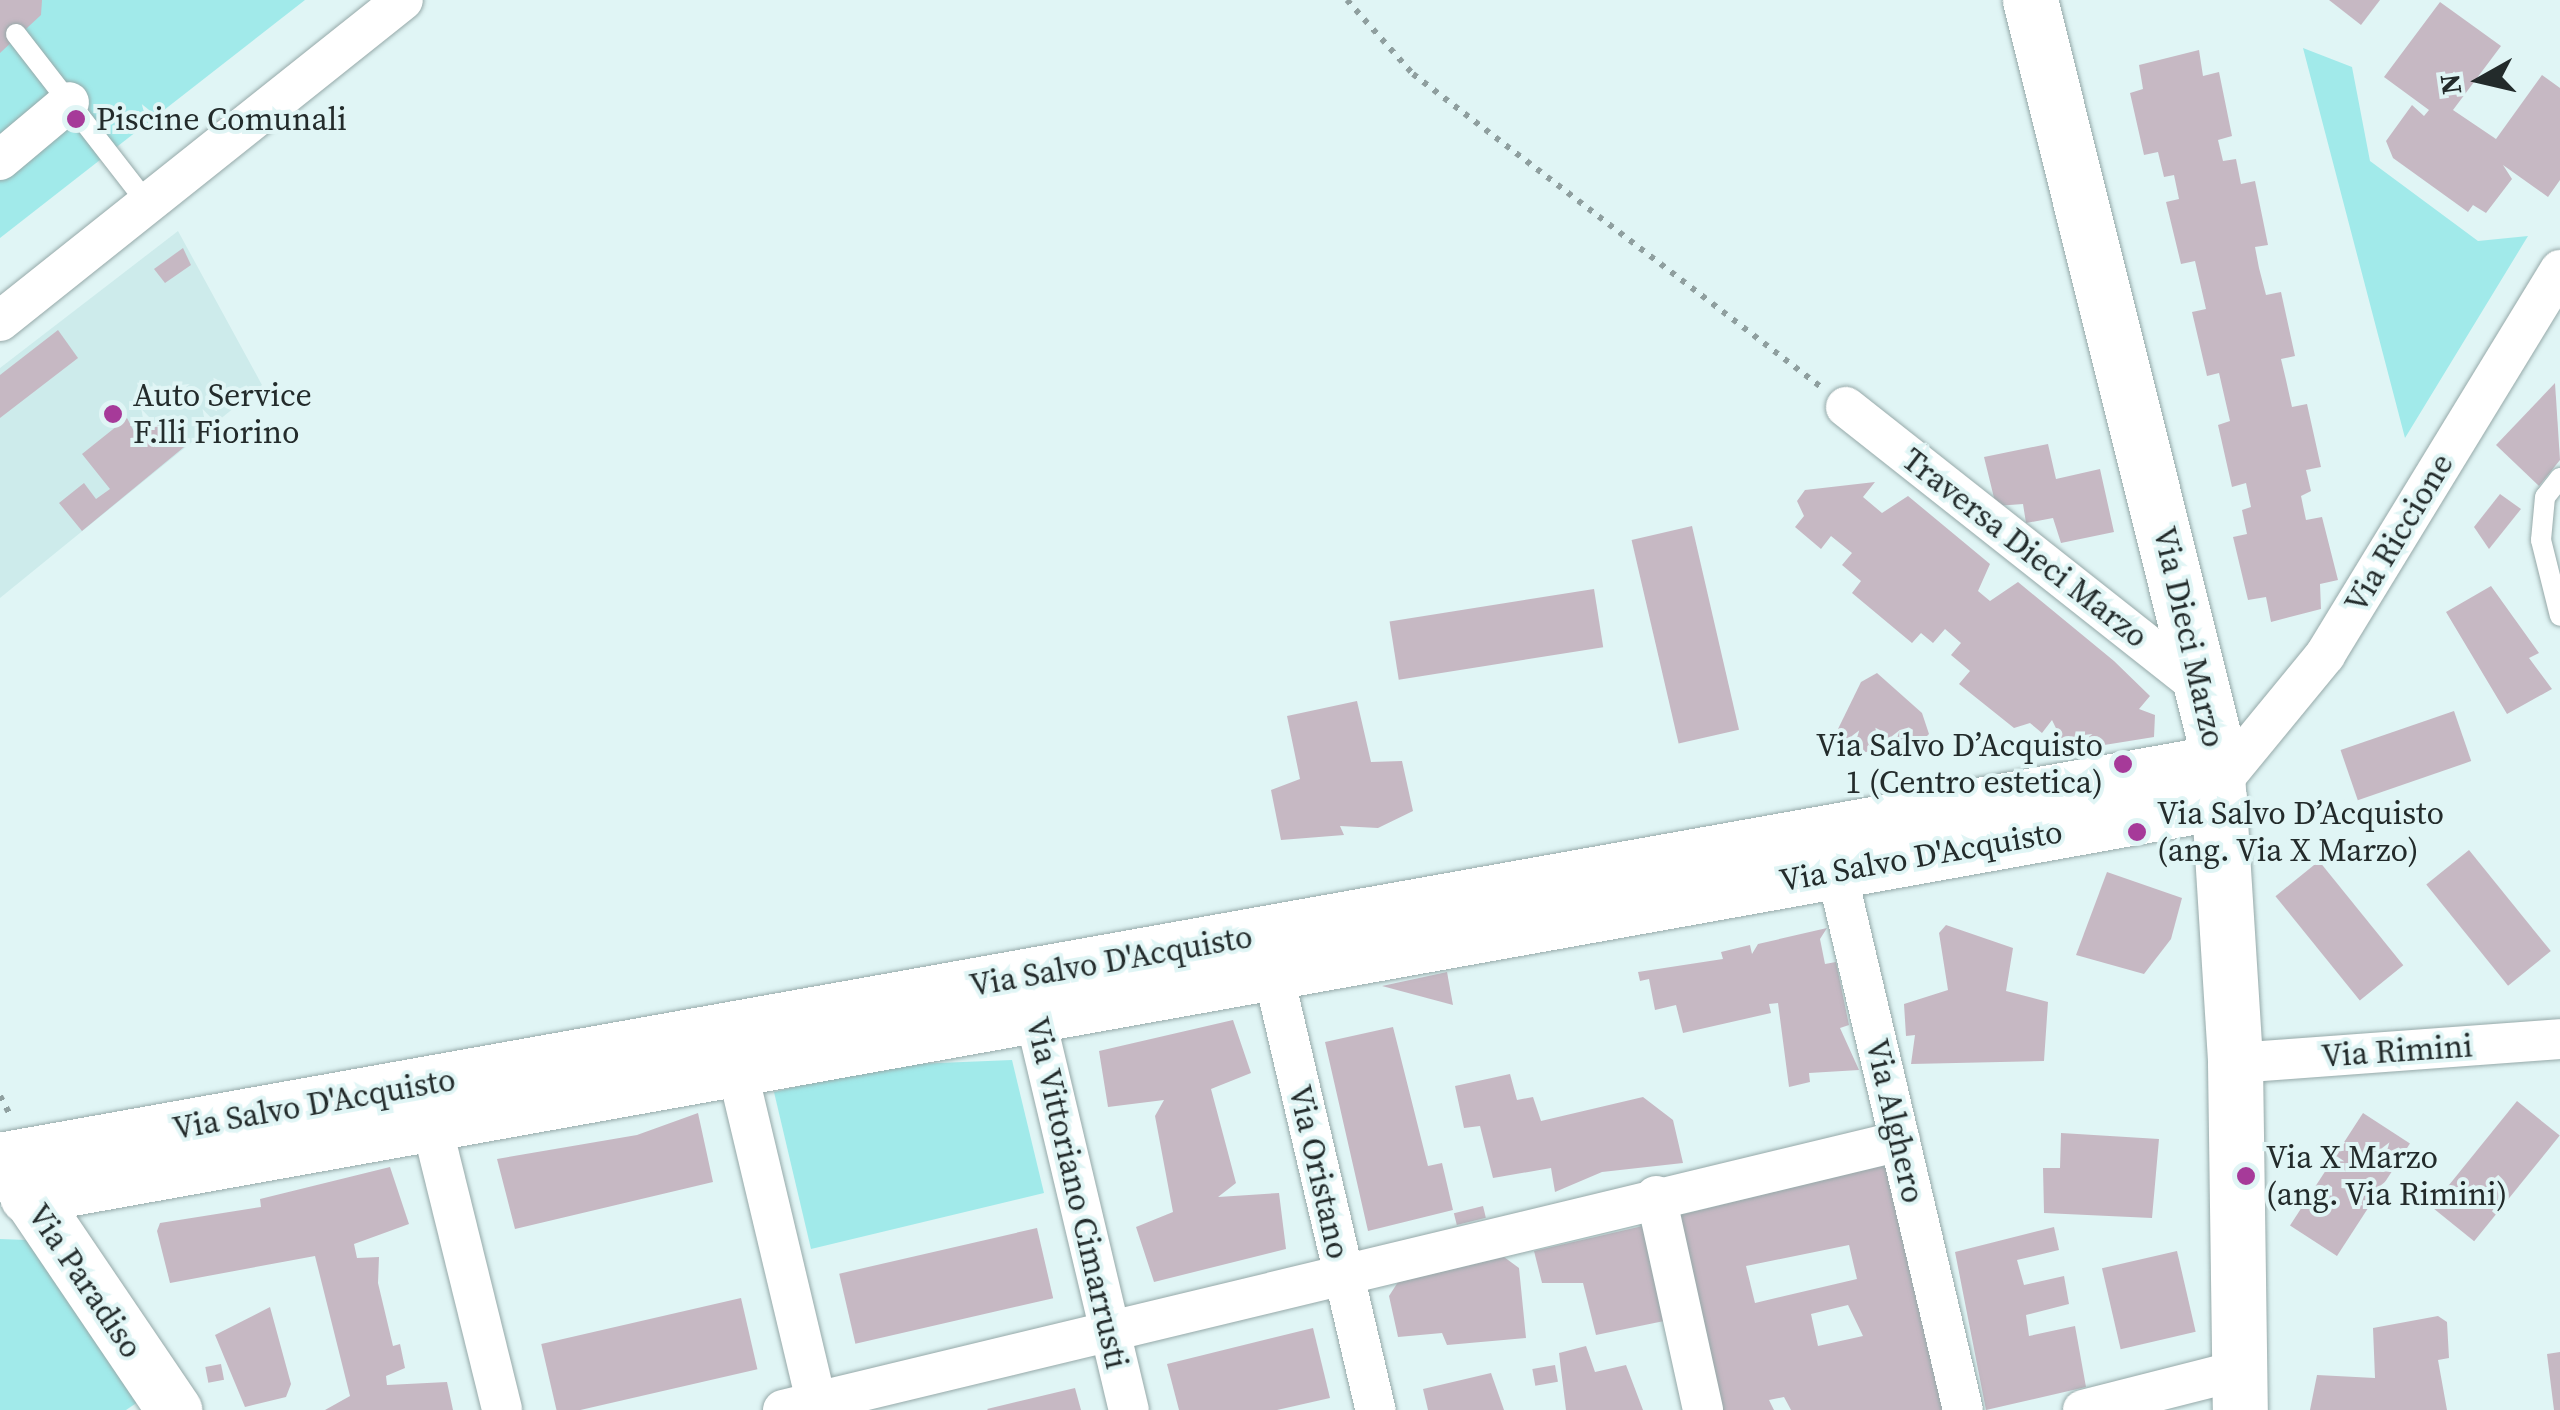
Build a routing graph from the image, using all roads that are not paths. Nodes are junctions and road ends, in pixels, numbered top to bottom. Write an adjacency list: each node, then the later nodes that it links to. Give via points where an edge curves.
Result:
1 (403, 0): 6 (street)
2 (2030, 0): 12 (street, Via Dieci Marzo)
3 (16, 34): 4 (lane)
4 (69, 102): 5 (street); 6 (lane)
5 (0, 160)
6 (148, 204): 8 (street)
7 (2560, 270): 13 (street, Via Riccione, via 2325,656)
8 (0, 321)
9 (1846, 407): 12 (street, Traversa Dieci Marzo)
10 (2560, 478): 11 (lane, via 2545,497 2542,540)
11 (2560, 616)
12 (2204, 690): 13 (street, Via Dieci Marzo)
13 (2219, 782): 14 (street, Via Salvo D'Acquisto); 19 (street, Via Dieci Marzo)
14 (1832, 852): 15 (street, Via Salvo D'Acquisto); 21 (street, Via Alghero)
15 (1268, 953): 16 (street, Via Salvo D'Acquisto); 24 (street, Via Oristano)
16 (1030, 995): 18 (street, Via Salvo D'Acquisto); 25 (street, Via Vittoriano Cimarrusti)
17 (2560, 1039): 19 (street, Via Rimini)
18 (731, 1049): 20 (street, Via Salvo D'Acquisto); 27 (street)
19 (2235, 1063): 26 (street, Via Dieci Marzo)
20 (426, 1104): 22 (street, Via Salvo D'Acquisto); 29 (street)
21 (1900, 1141): 23 (street); 33 (street, Via Alghero)
22 (9, 1175): 28 (street, Via Paradiso)
23 (1656, 1196): 24 (street); 32 (street)
24 (1342, 1272): 25 (street); 31 (street, Via Oristano)
25 (1110, 1329): 27 (street); 30 (street, Via Vittoriano Cimarrusti)
26 (2240, 1390): 34 (street)
27 (806, 1408)
28 (174, 1410)
29 (502, 1410)
30 (1128, 1410)
31 (1376, 1410)
32 (1703, 1410)
33 (1963, 1410)
34 (2083, 1410)

